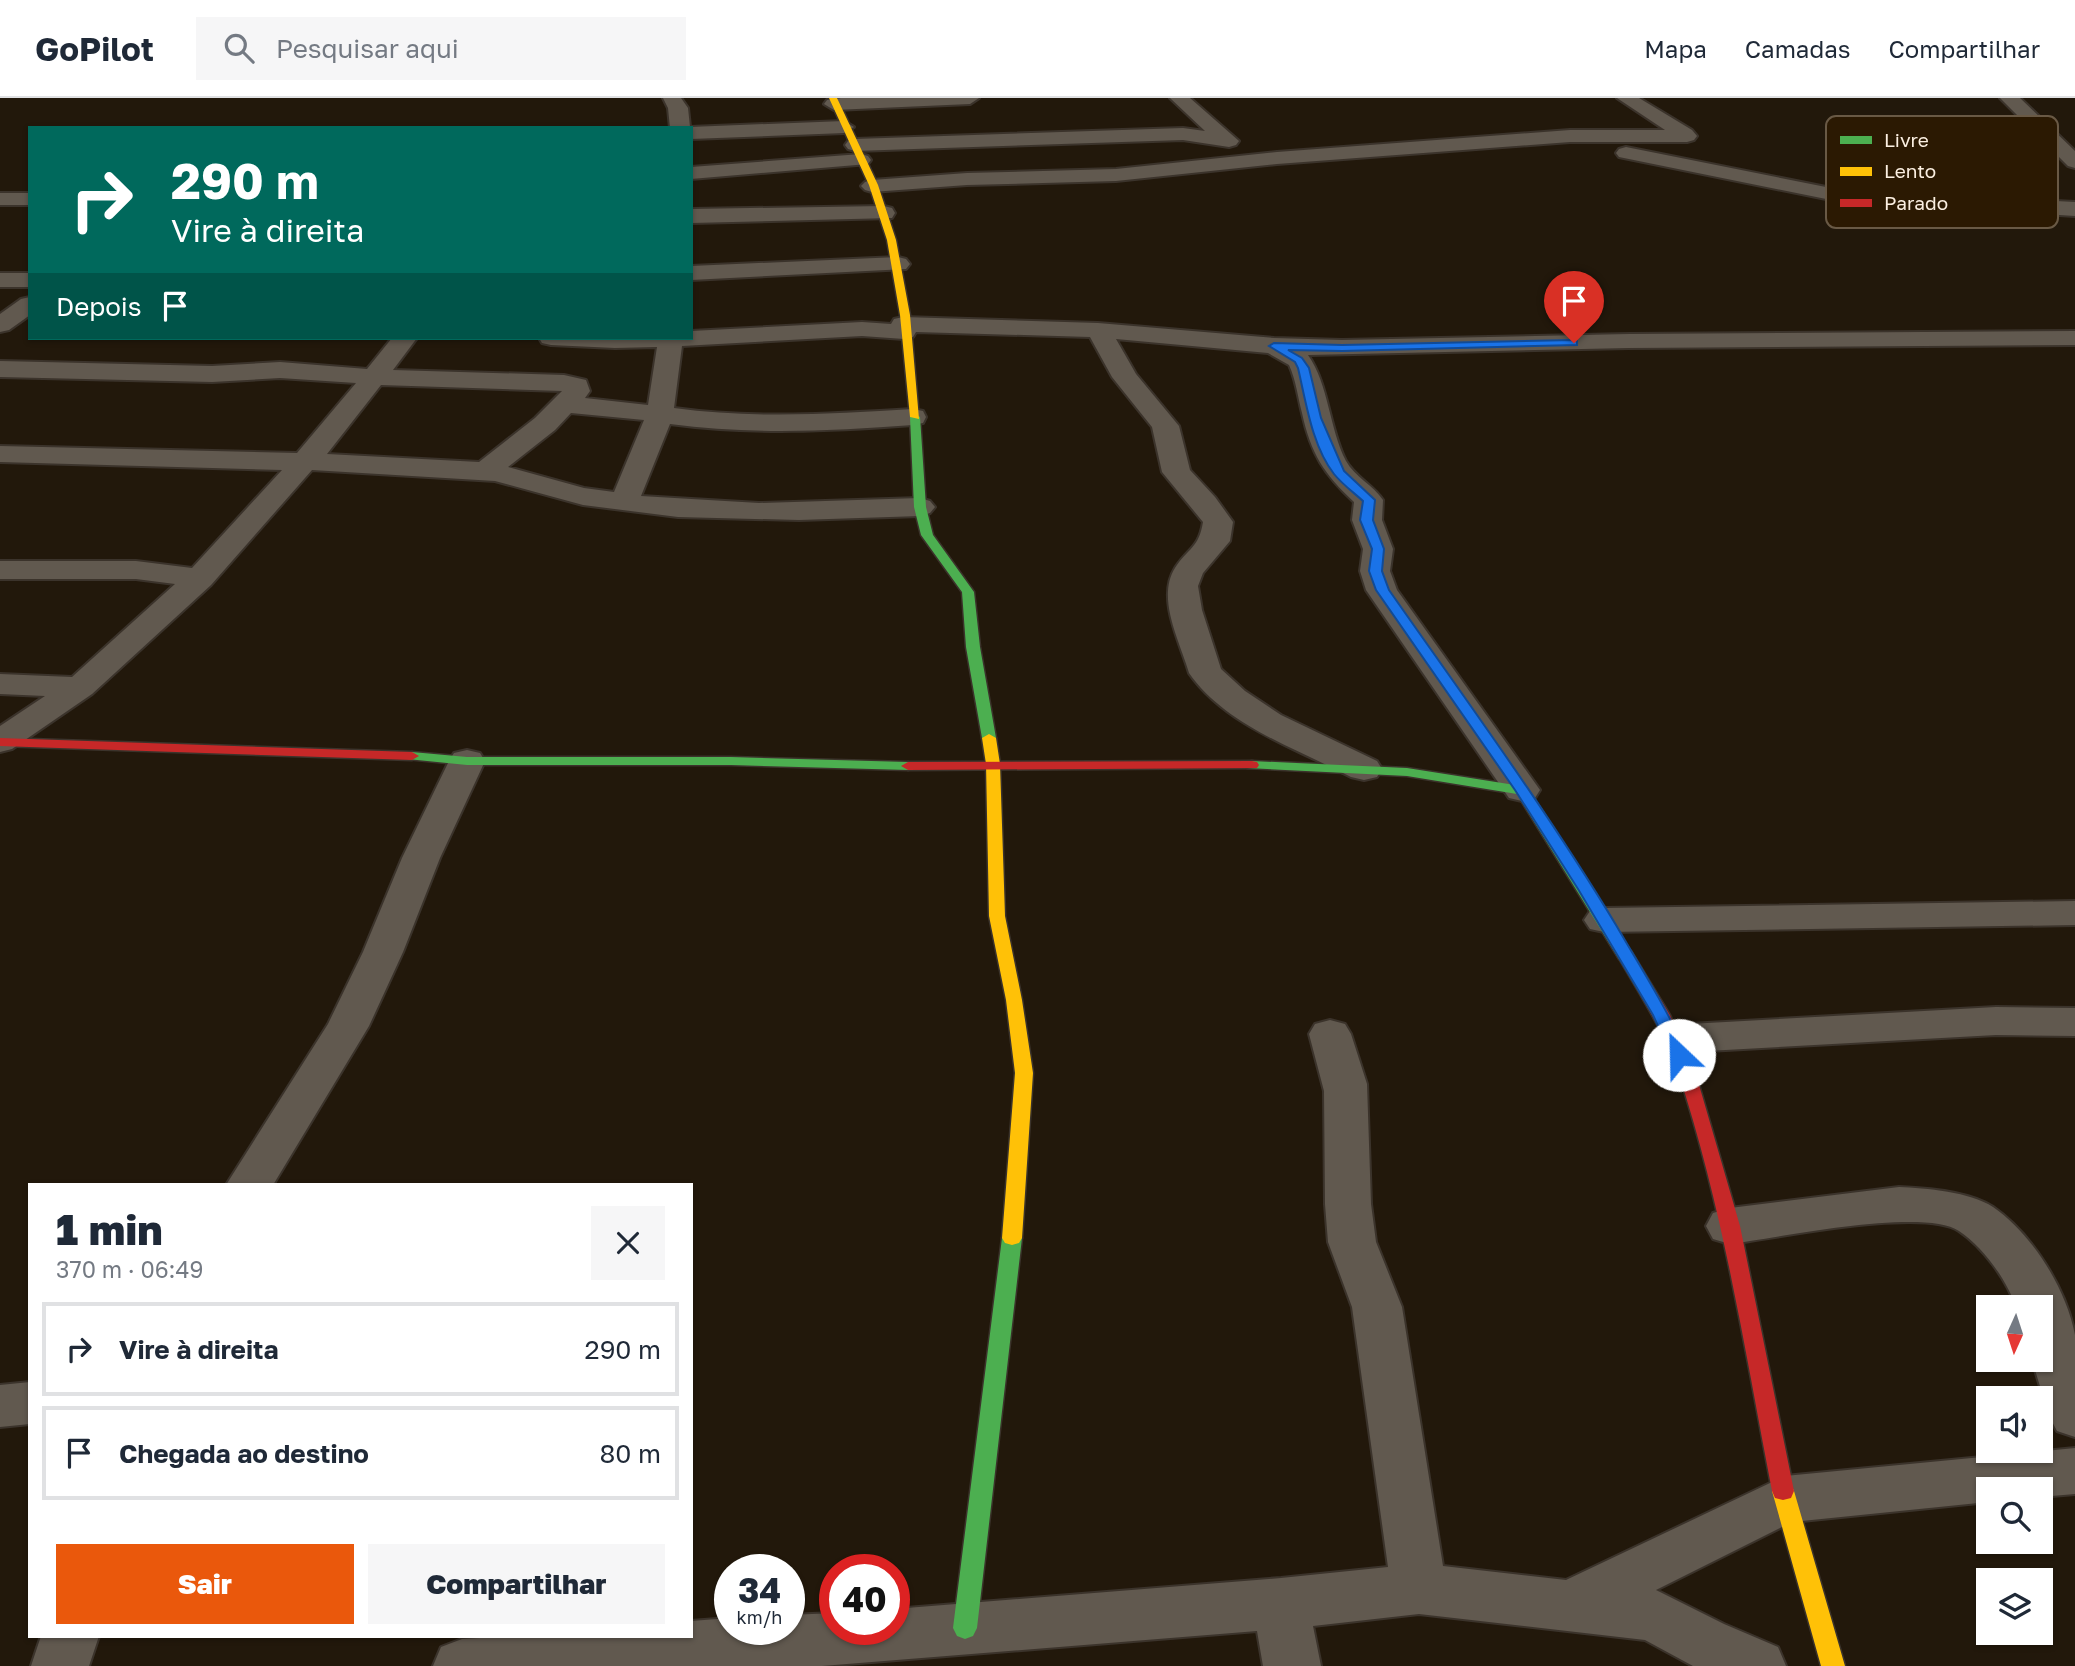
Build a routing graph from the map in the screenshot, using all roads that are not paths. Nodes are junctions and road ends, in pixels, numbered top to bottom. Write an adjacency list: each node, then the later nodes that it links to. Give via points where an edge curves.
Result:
1 (673, 98): 8 (street)
2 (970, 98): 6 (street)
3 (1179, 98): 11 (street)
4 (1626, 98): 9 (street)
5 (2009, 98): 7 (street)
6 (834, 101): 12 (street)
7 (2029, 116)
8 (680, 126)
9 (1674, 132): 13 (street); 18 (street)
10 (693, 133): 12 (street)
11 (1226, 139): 12 (street, via 1183,134); 16 (street, via 1241,149)
12 (851, 141): 17 (street); 19 (street)
13 (1509, 141): 16 (street); 18 (street, via 1627,153)
14 (2058, 142): 15 (street)
15 (2071, 154)
16 (1277, 158): 19 (street, via 1116,175 967,178)
17 (693, 173)
18 (1759, 178): 20 (street)
19 (872, 186): 23 (street)
20 (1826, 192)
21 (0, 199): 22 (street)
22 (28, 199)
23 (884, 213): 24 (street); 25 (street)
24 (693, 216)
25 (898, 264): 26 (street); 31 (street)
26 (693, 273)
27 (0, 280): 28 (street)
28 (28, 280)
29 (28, 305): 30 (street)
30 (0, 325)
31 (904, 328): 32 (street); 33 (street); 44 (street)
32 (1098, 330): 39 (street); 57 (street, via 1125,377 1165,426 1176,472 1218,522 1215,541 1189,570 1182,586 1206,673 1269,722)
33 (693, 338)
34 (2075, 338): 39 (street)
35 (404, 340): 41 (street)
36 (594, 340): 37 (street)
37 (634, 340)
38 (671, 340): 43 (street)
39 (1274, 346): 58 (street, via 1304,368 1331,458 1369,500 1367,520 1378,549 1375,571 1382,590)
40 (0, 369): 41 (street, via 212,374 280,370)
41 (376, 377): 42 (street, via 577,386); 46 (street)
42 (565, 404): 43 (street); 47 (street)
43 (660, 415): 44 (street, via 762,424); 48 (street)
44 (914, 417): 49 (street)
45 (0, 453): 46 (street)
46 (307, 460): 47 (street); 51 (street)
47 (486, 471): 48 (street)
48 (624, 502): 49 (street, via 733,510)
49 (920, 507): 56 (street, via 927,535 968,592)
50 (0, 570): 51 (street, via 135,570)
51 (200, 578): 53 (street)
52 (0, 684): 53 (street)
53 (80, 687): 54 (street)
54 (0, 742): 55 (street, via 392,754)
55 (467, 761): 56 (street); 64 (street, via 348,1026)
56 (993, 764): 57 (street, via 1210,763); 74 (street, via 997,916 1024,1073 1009,1275)
57 (1364, 769): 58 (street)
58 (1522, 790): 60 (street)
59 (2075, 913): 60 (street)
60 (1604, 920): 63 (street)
61 (2075, 1022): 63 (street, via 1996,1021)
62 (1330, 1034): 71 (street, via 1346,1089 1352,1241 1359,1271 1372,1288 1377,1307)
63 (1671, 1039): 65 (street, via 1686,1071)
64 (250, 1183)
65 (1730, 1226): 68 (street, via 1899,1204 1938,1206 1975,1218 2022,1264 2040,1304); 70 (street)
66 (28, 1404): 67 (street)
67 (0, 1406)
68 (2075, 1416)
69 (2075, 1471): 70 (street)
70 (1785, 1499): 73 (street); 81 (street)
71 (1419, 1589): 72 (street); 73 (street)
72 (1281, 1604): 74 (street); 79 (street)
73 (1571, 1605): 80 (street, via 1654,1615)
74 (965, 1628): 76 (street)
75 (69, 1638): 77 (street)
76 (906, 1651): 78 (street, via 705,1646)
77 (60, 1666)
78 (462, 1666)
79 (1292, 1666)
80 (1757, 1666)
81 (1833, 1666)

